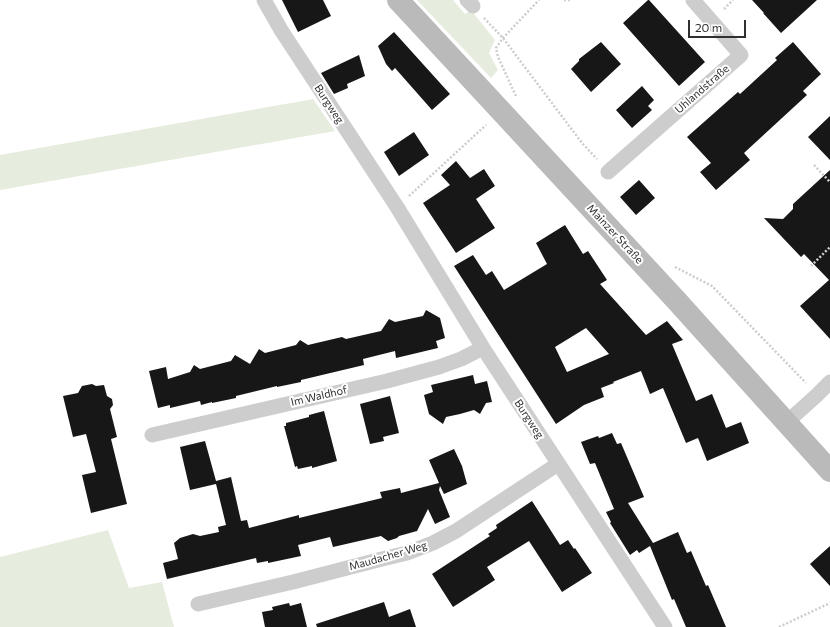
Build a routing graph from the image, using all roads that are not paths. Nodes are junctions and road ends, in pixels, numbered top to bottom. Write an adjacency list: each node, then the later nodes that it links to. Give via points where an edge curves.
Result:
1 (264, 0): 5 (street, Burgweg, via 397,207)
2 (398, 0): 7 (main road, Mainzer Straße, via 676,300)
3 (694, 0): 4 (street, Uhlandstraße, via 741,55)
4 (608, 172)
5 (483, 348): 8 (street, Im Waldhof, via 439,367 387,381); 9 (street, Burgweg)
6 (830, 382): 7 (street)
7 (786, 423): 10 (main road, Mainzer Straße)
8 (152, 435)
9 (558, 464): 11 (street, Maudacher Weg, via 433,543 382,560); 12 (street, Burgweg)
10 (830, 471)
11 (198, 604)
12 (665, 627)

